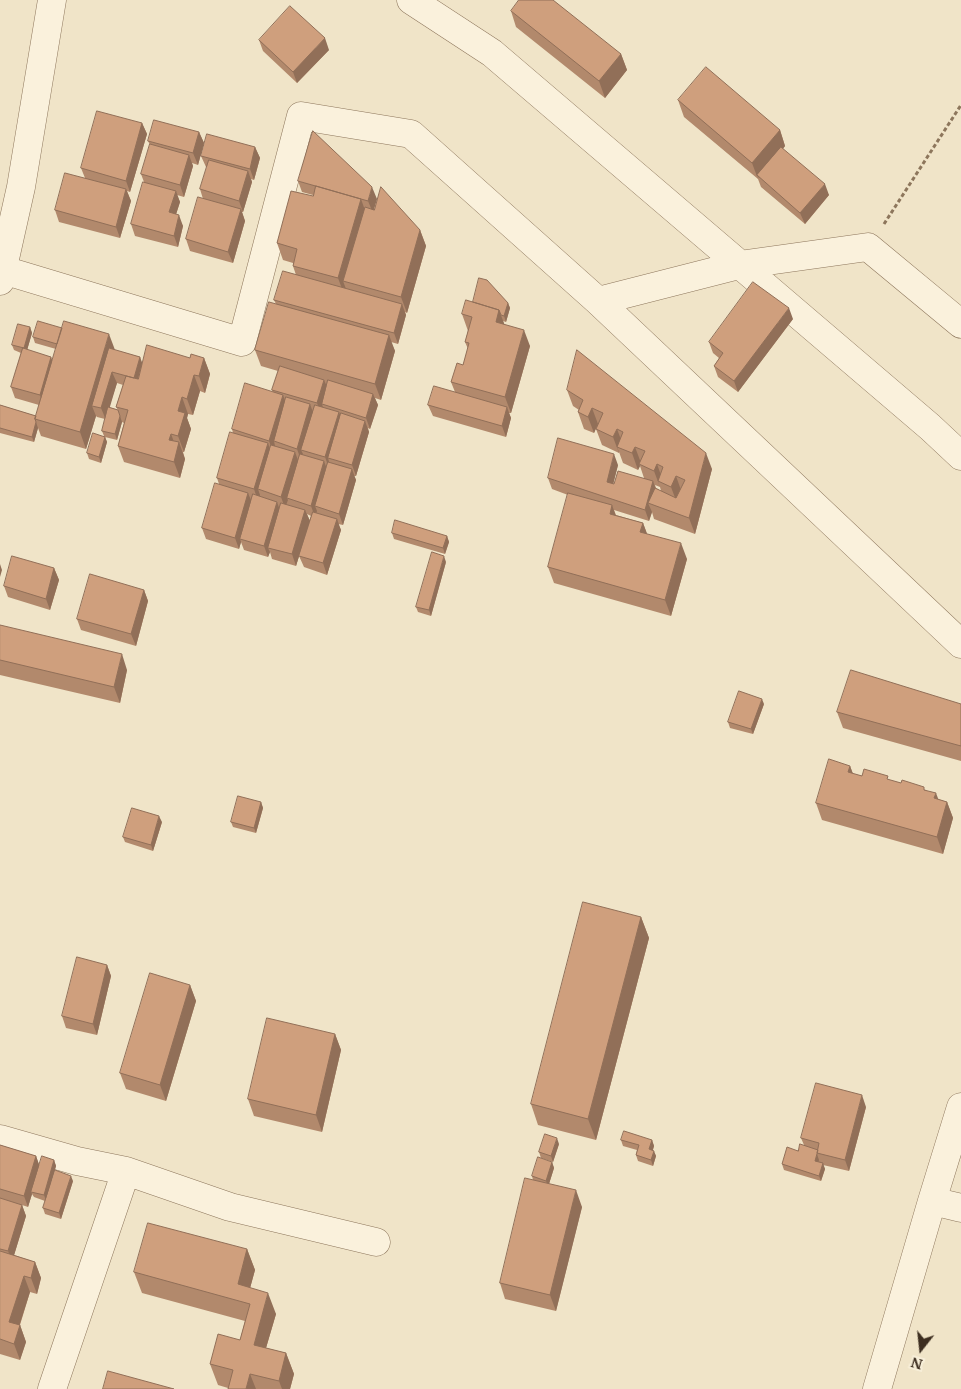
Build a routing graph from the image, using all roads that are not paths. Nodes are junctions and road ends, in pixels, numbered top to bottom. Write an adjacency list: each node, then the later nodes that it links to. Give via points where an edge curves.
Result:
1 (52, 0): 3 (street)
2 (411, 0): 4 (street, via 492,53)
3 (11, 184): 5 (street)
4 (739, 265): 6 (street); 7 (street, via 868,247); 8 (street)
5 (2, 275): 6 (street, via 242,342 301,116 411,134)
6 (598, 302): 9 (street)
7 (961, 324)
8 (961, 456)
9 (961, 644)
10 (961, 1107): 13 (street)
11 (0, 1139): 12 (street)
12 (126, 1171): 15 (street, via 230,1207); 16 (street)
13 (932, 1201): 14 (street); 17 (street)
14 (961, 1208)
15 (376, 1242)
16 (52, 1389)
17 (877, 1389)

